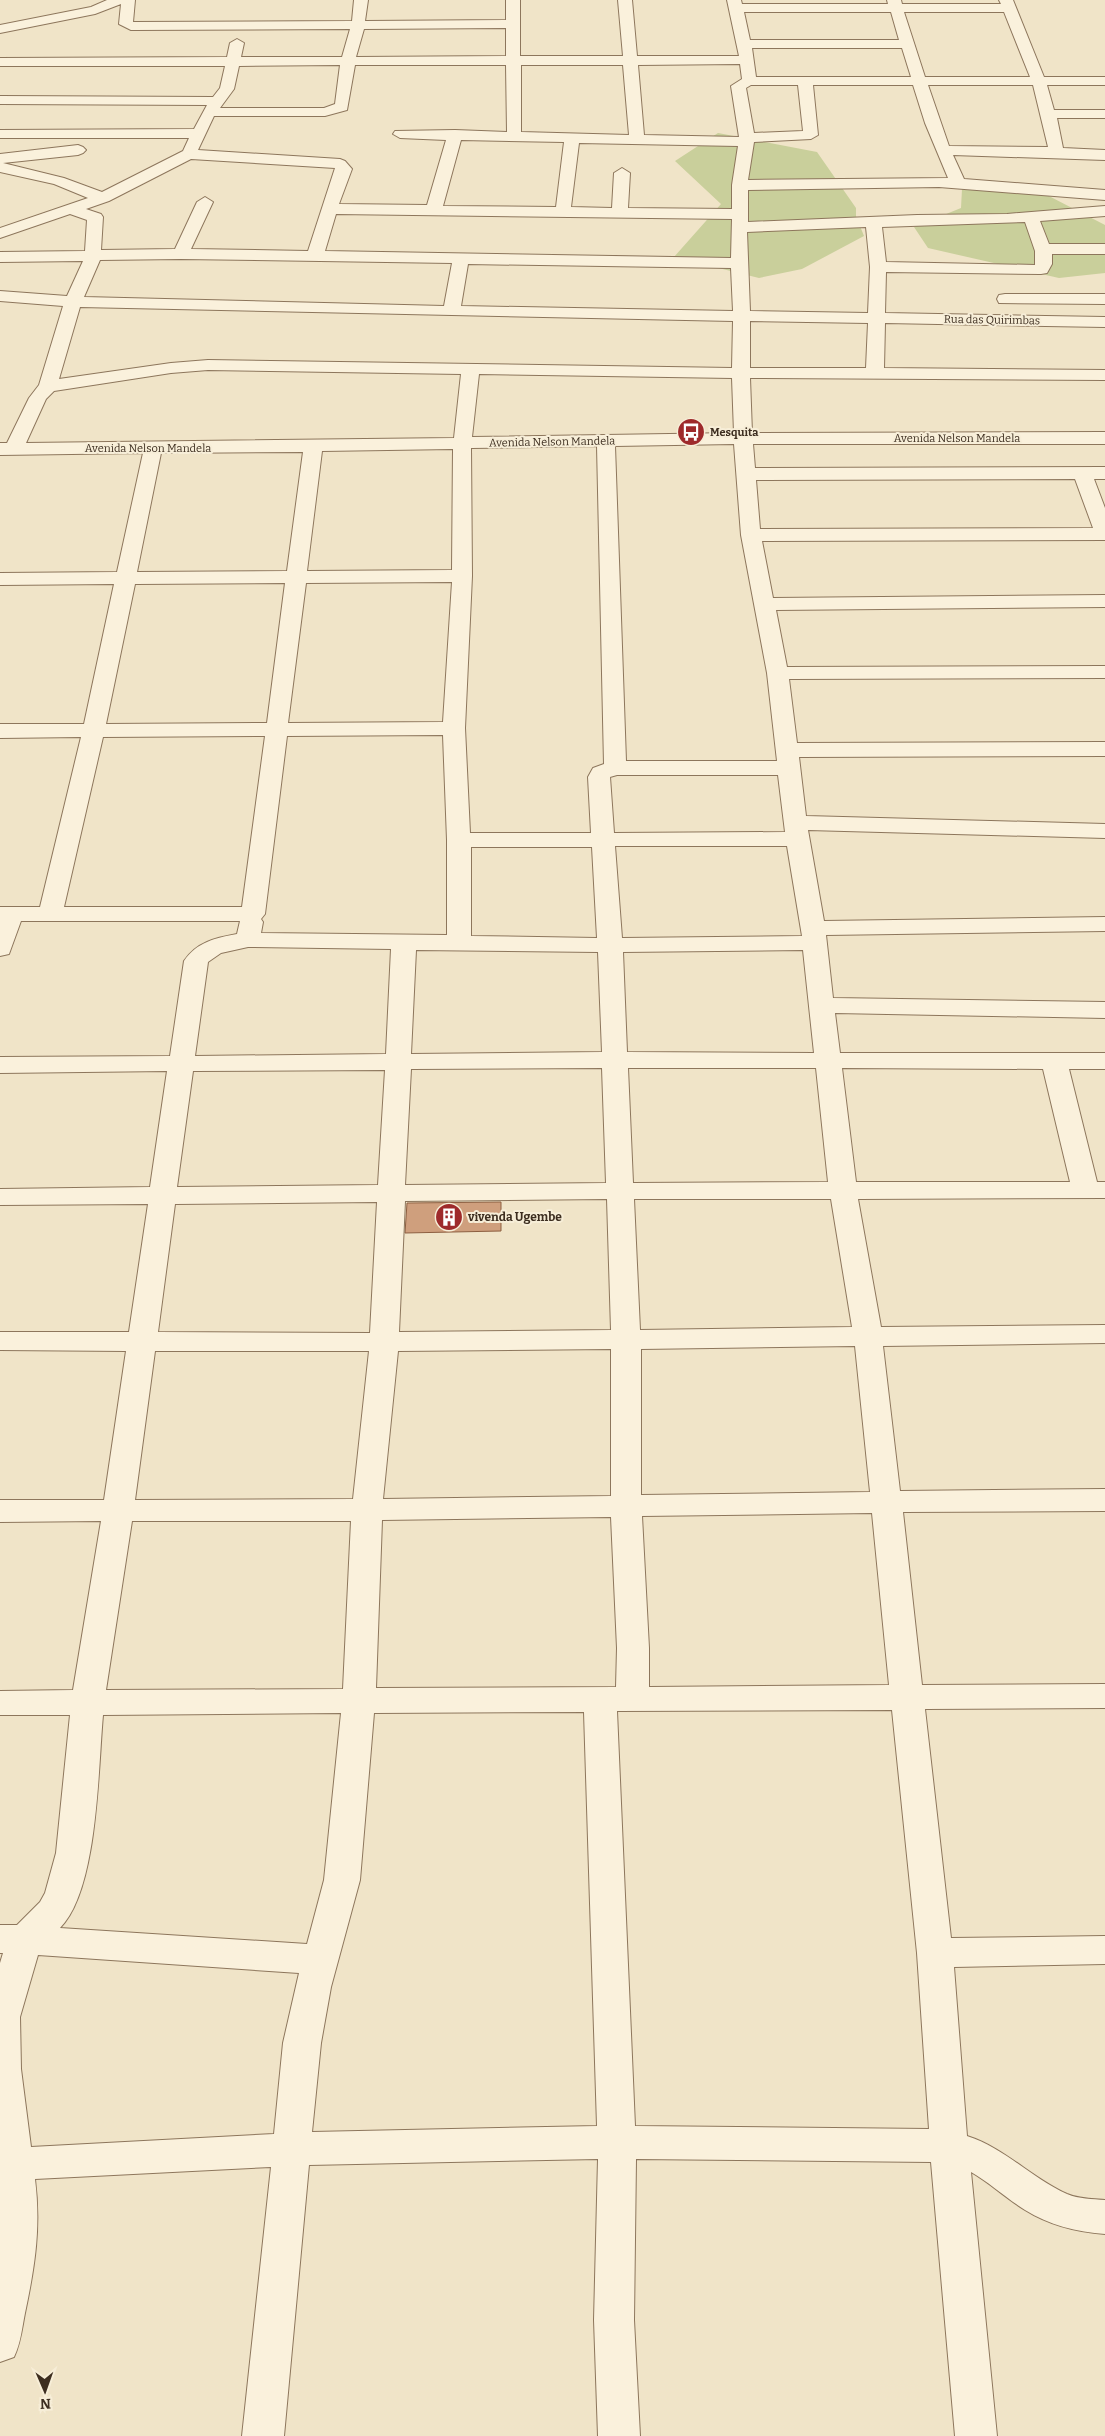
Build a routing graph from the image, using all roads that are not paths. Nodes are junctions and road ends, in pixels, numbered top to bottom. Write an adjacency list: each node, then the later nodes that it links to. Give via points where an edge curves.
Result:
1 (119, 0): 12 (street, via 95,10)
2 (128, 0): 11 (street, via 126,24 131,26)
3 (361, 0): 9 (street)
4 (513, 0): 10 (street)
5 (625, 0): 16 (street)
6 (735, 4): 8 (street); 14 (street)
7 (1008, 4): 8 (street); 23 (street)
8 (895, 5): 13 (street)
9 (358, 24): 10 (street); 11 (street); 17 (street)
10 (514, 24): 15 (street)
11 (242, 25): 20 (street)
12 (0, 29)
13 (908, 44): 14 (street); 25 (street)
14 (746, 52): 16 (street); 21 (street)
15 (512, 60): 16 (street); 17 (street); 34 (street)
16 (630, 60): 37 (street)
17 (348, 61): 20 (street); 28 (street, via 344,102 337,110)
18 (0, 62): 19 (street)
19 (115, 62): 20 (street); 27 (street)
20 (232, 62): 28 (street, via 227,89)
21 (749, 81): 22 (street); 38 (street, via 738,86)
22 (805, 81): 25 (street); 38 (street, via 812,135)
23 (1040, 81): 24 (street); 25 (street); 29 (street)
24 (1105, 81)
25 (920, 82): 39 (street)
26 (0, 100): 27 (street)
27 (104, 101): 28 (street)
28 (213, 106): 35 (street)
29 (1050, 114): 30 (street); 40 (street)
30 (1105, 114)
31 (0, 134): 35 (street)
32 (400, 134): 33 (street)
33 (455, 134): 34 (street); 54 (street)
34 (514, 135): 36 (street)
35 (197, 136): 41 (street); 43 (street)
36 (572, 137): 37 (street); 56 (street)
37 (637, 140): 38 (street)
38 (746, 140): 47 (street)
39 (944, 150): 40 (street); 46 (street)
40 (1056, 152): 42 (street)
41 (189, 154): 50 (street); 52 (street, via 340,164 344,169)
42 (1105, 155)
43 (0, 159)
44 (0, 167): 50 (street, via 59,181)
45 (622, 173): 57 (street)
46 (958, 183): 47 (street); 48 (street)
47 (740, 185): 60 (street)
48 (1063, 192): 49 (street); 58 (street)
49 (1105, 196)
50 (103, 198): 53 (street)
51 (204, 202): 65 (street)
52 (331, 209): 54 (street); 66 (street)
53 (73, 210): 62 (street); 68 (street, via 95,217)
54 (434, 210): 56 (street)
55 (1105, 211): 58 (street)
56 (563, 212): 57 (street)
57 (620, 213): 60 (street)
58 (1068, 215): 59 (street)
59 (1031, 218): 61 (street); 64 (street)
60 (740, 220): 61 (street); 70 (street)
61 (874, 222): 71 (street)
62 (0, 233)
63 (1105, 249): 64 (street)
64 (1042, 250): 71 (street, via 1044,266 1036,270)
65 (181, 254): 66 (street); 68 (street)
66 (315, 256): 69 (street)
67 (0, 257): 68 (street)
68 (93, 257): 75 (street)
69 (461, 258): 70 (street); 76 (street)
70 (740, 263): 77 (street)
71 (878, 267): 78 (street)
72 (0, 296): 75 (street, Rua das Quirimbas)
73 (1005, 299): 74 (street)
74 (1105, 299)
75 (73, 302): 76 (street, Rua das Quirimbas); 84 (street)
76 (452, 311): 77 (street, Rua das Quirimbas)
77 (742, 316): 78 (street, Rua das Quirimbas); 81 (street)
78 (878, 318): 79 (street, Rua das Quirimbas); 82 (street)
79 (1105, 322)
80 (471, 368): 81 (street); 84 (street, via 208,365); 88 (street)
81 (741, 373): 82 (street); 86 (street)
82 (875, 374): 83 (street)
83 (1105, 375)
84 (48, 386): 91 (street)
85 (1105, 438): 86 (street, Avenida Nelson Mandela)
86 (743, 439): 87 (street, Avenida Nelson Mandela); 94 (street)
87 (606, 441): 88 (street, Avenida Nelson Mandela); 111 (street)
88 (462, 444): 89 (street, Avenida Nelson Mandela); 97 (street)
89 (313, 446): 90 (street, Avenida Nelson Mandela); 98 (street)
90 (153, 448): 91 (street, Avenida Nelson Mandela); 99 (street)
91 (4, 449)
92 (1082, 473): 93 (street); 94 (street); 95 (street)
93 (1105, 473)
94 (746, 474): 96 (street)
95 (1105, 533): 96 (street)
96 (751, 535): 102 (street)
97 (462, 576): 98 (street); 105 (street)
98 (295, 577): 99 (street); 106 (street)
99 (127, 578): 100 (street); 107 (street)
100 (0, 579)
101 (1105, 601): 102 (street)
102 (764, 604): 104 (street)
103 (1105, 672): 104 (street)
104 (778, 673): 110 (street)
105 (454, 728): 106 (street); 114 (street)
106 (278, 729): 107 (street); 119 (street)
107 (94, 730): 108 (street); 117 (street)
108 (0, 731)
109 (1105, 749): 110 (street)
110 (788, 759): 111 (street); 112 (street)
111 (615, 768): 115 (street, via 601,773 599,777)
112 (797, 831): 113 (street); 115 (street); 120 (street)
113 (1105, 831)
114 (458, 840): 115 (street); 122 (street)
115 (603, 840): 123 (street)
116 (6, 914): 117 (street); 124 (street)
117 (50, 914): 119 (street)
118 (1105, 924): 120 (street)
119 (250, 927): 121 (street); 132 (street, via 209,949 196,961)
120 (814, 936): 123 (street); 125 (street)
121 (404, 942): 122 (street); 128 (street)
122 (459, 943): 123 (street)
123 (610, 946): 127 (street)
124 (0, 949)
125 (823, 1005): 126 (street); 129 (street)
126 (1105, 1010)
127 (614, 1060): 128 (street); 129 (street); 135 (street)
128 (398, 1061): 132 (street); 137 (street)
129 (828, 1061): 130 (street); 136 (street)
130 (1054, 1061): 131 (street); 134 (street)
131 (1105, 1061)
132 (182, 1063): 133 (street); 138 (street)
133 (0, 1065)
134 (1096, 1190): 136 (street)
135 (619, 1191): 136 (street); 137 (street); 142 (street)
136 (844, 1191): 141 (street)
137 (391, 1195): 138 (street); 145 (street)
138 (162, 1196): 139 (street); 144 (street)
139 (0, 1197)
140 (1105, 1334): 141 (street)
141 (868, 1337): 142 (street); 147 (street)
142 (626, 1339): 145 (street); 148 (street)
143 (0, 1341): 144 (street)
144 (141, 1341): 145 (street); 149 (street)
145 (384, 1342): 150 (street)
146 (1105, 1500): 147 (street)
147 (886, 1502): 148 (street); 152 (street)
148 (626, 1505): 150 (street); 155 (street, via 633,1648)
149 (118, 1510): 150 (street); 151 (street); 156 (street)
150 (367, 1510): 154 (street)
151 (0, 1511)
152 (907, 1696): 153 (street); 155 (street); 160 (street)
153 (1105, 1696)
154 (359, 1700): 155 (street); 156 (street); 161 (street, via 342,1880)
155 (616, 1701): 162 (street)
156 (88, 1702): 157 (street); 158 (street, via 73,1853 63,1893 53,1912)
157 (0, 1703)
158 (12, 1939): 161 (street); 165 (street, via 2,2017 2,2070)
159 (1105, 1950): 160 (street)
160 (935, 1953): 163 (street)
161 (321, 1960): 164 (street, via 302,2043)
162 (617, 2142): 163 (street); 164 (street); 169 (street, via 614,2320)
163 (949, 2146): 166 (street, via 970,2151 1030,2195 1063,2211 1085,2217); 170 (street)
164 (291, 2149): 165 (street); 168 (street)
165 (13, 2164): 167 (street, via 20,2212 13,2280)
166 (1105, 2216)
167 (2, 2324)
168 (263, 2436)
169 (619, 2436)
170 (976, 2436)

